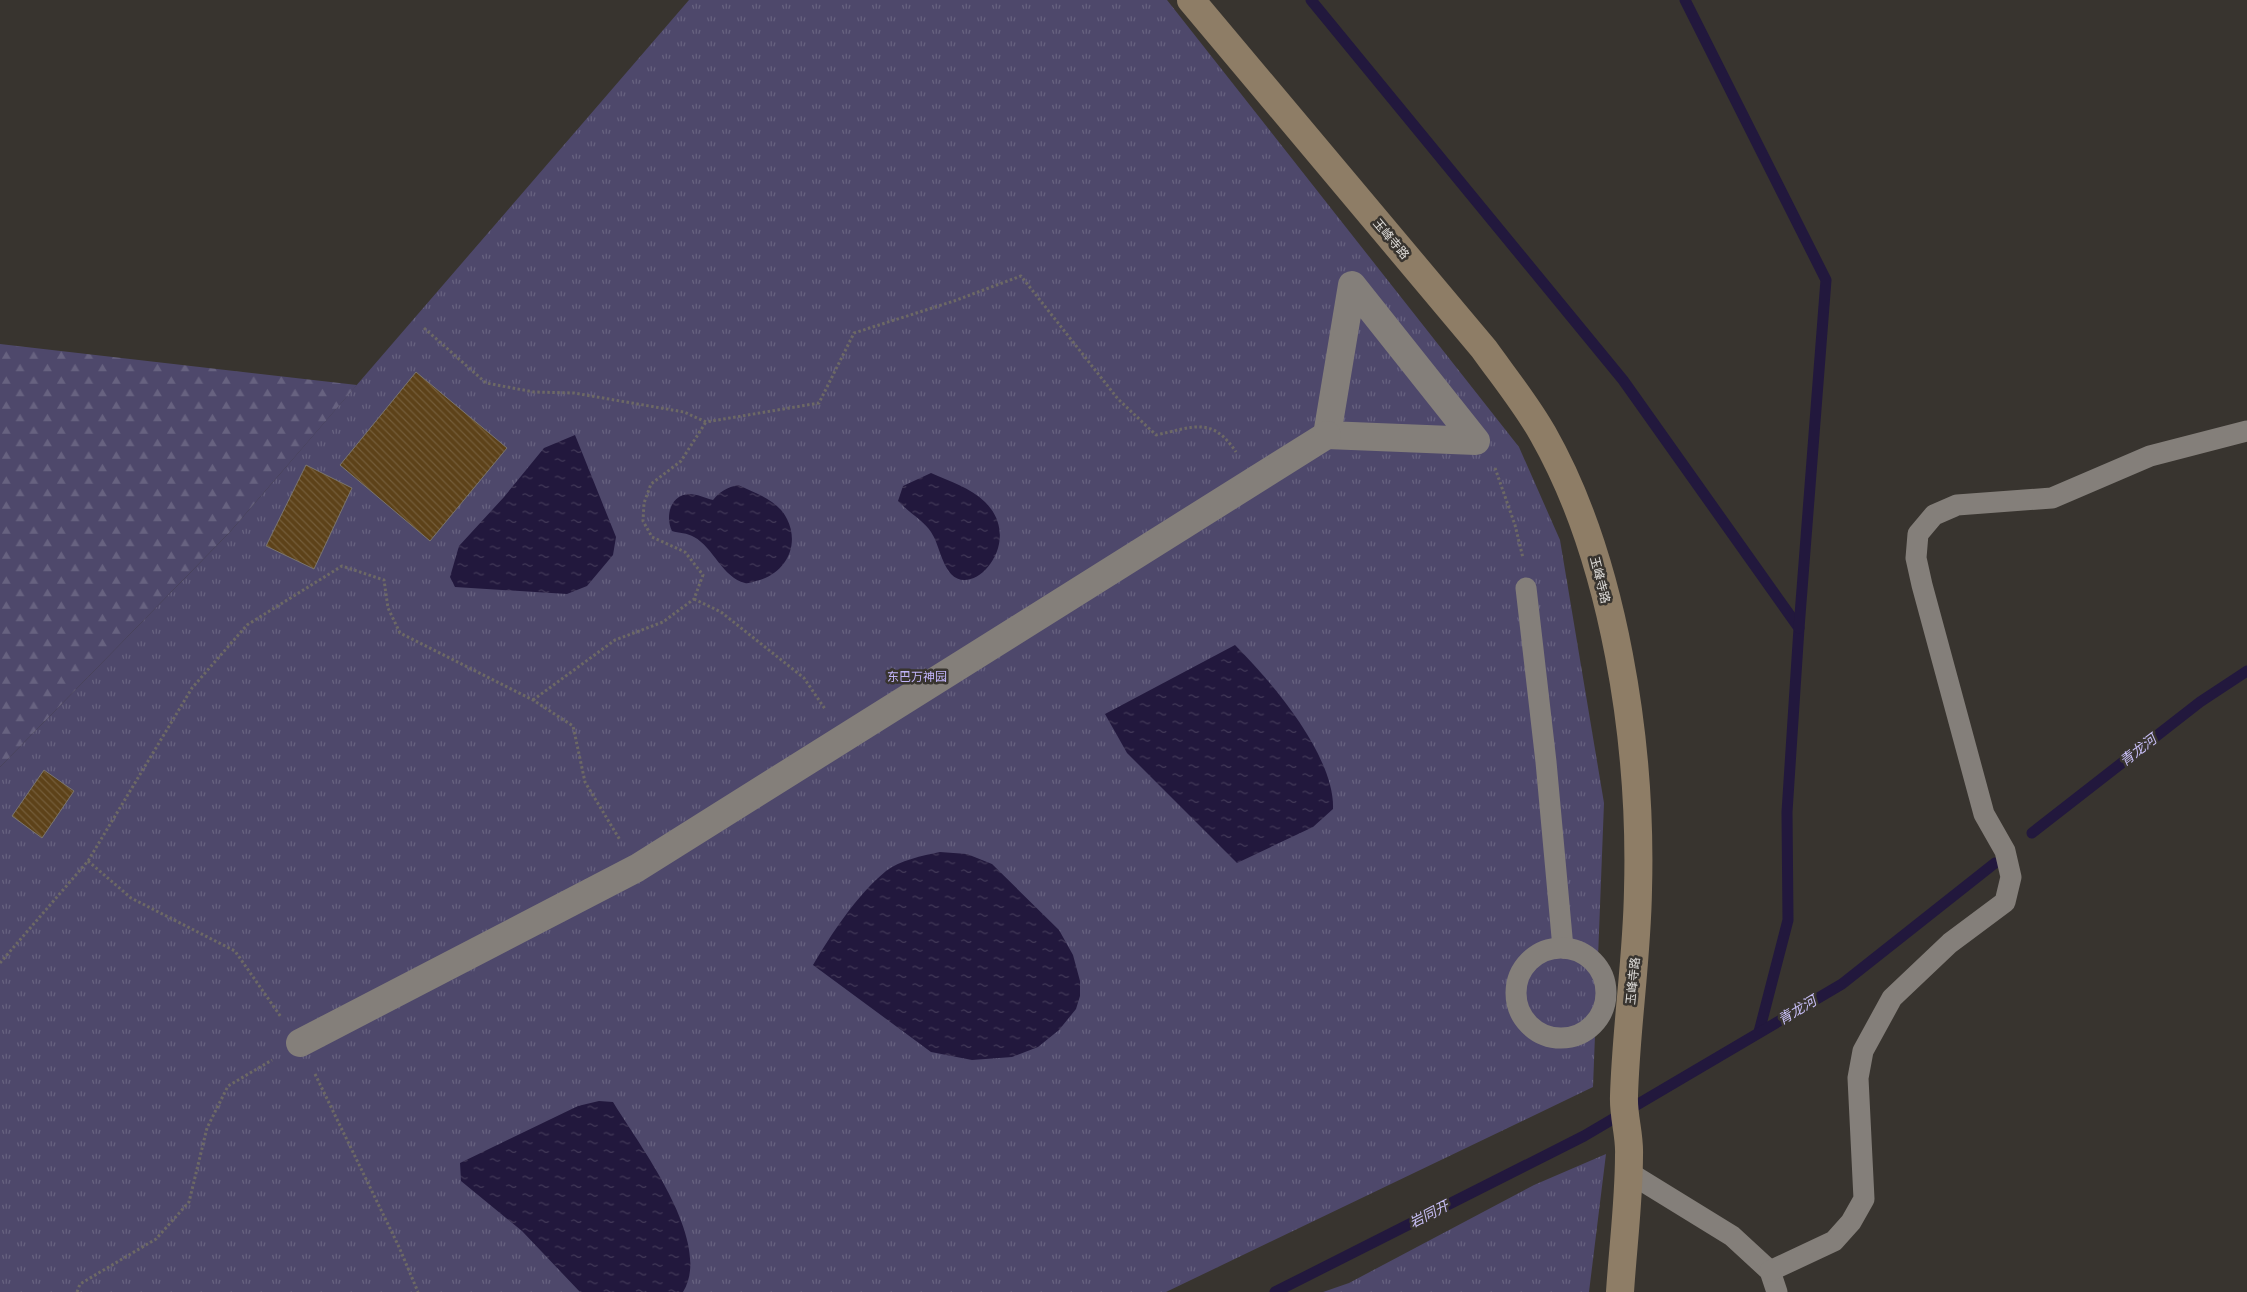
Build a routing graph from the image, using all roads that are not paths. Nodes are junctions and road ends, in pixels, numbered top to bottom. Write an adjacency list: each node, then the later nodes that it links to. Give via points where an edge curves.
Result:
1 (1191, 0): 6 (main road, 玉峰寺路, via 1484,349 1543,434 1569,485 1601,575 1624,686 1634,760 1638,888 1636,952)
2 (2247, 430): 9 (lane, via 2150,456 2052,498 1957,505 1934,515 1918,534 1916,558 1922,585 1984,814 2005,851 2011,877 2005,902 1950,943 1892,998 1863,1052 1858,1078 1864,1198 1851,1222 1834,1241)
3 (1327, 435): 3 (street, via 1352,285 1476,441); 7 (street, via 637,868)
4 (1526, 588): 5 (lane)
5 (1563, 948): 6 (lane, via 1580,952 1595,962); 6 (lane, via 1545,950 1535,956 1520,974 1516,1000 1529,1026 1541,1034 1558,1038 1576,1036 1591,1027)
6 (1618, 999): 8 (main road, 玉峰寺路)
7 (300, 1043)
8 (1629, 1162): 9 (lane, via 1732,1236); 10 (main road, 玉峰寺路)
9 (1770, 1271): 11 (lane)
10 (1620, 1292)
11 (1777, 1292)

